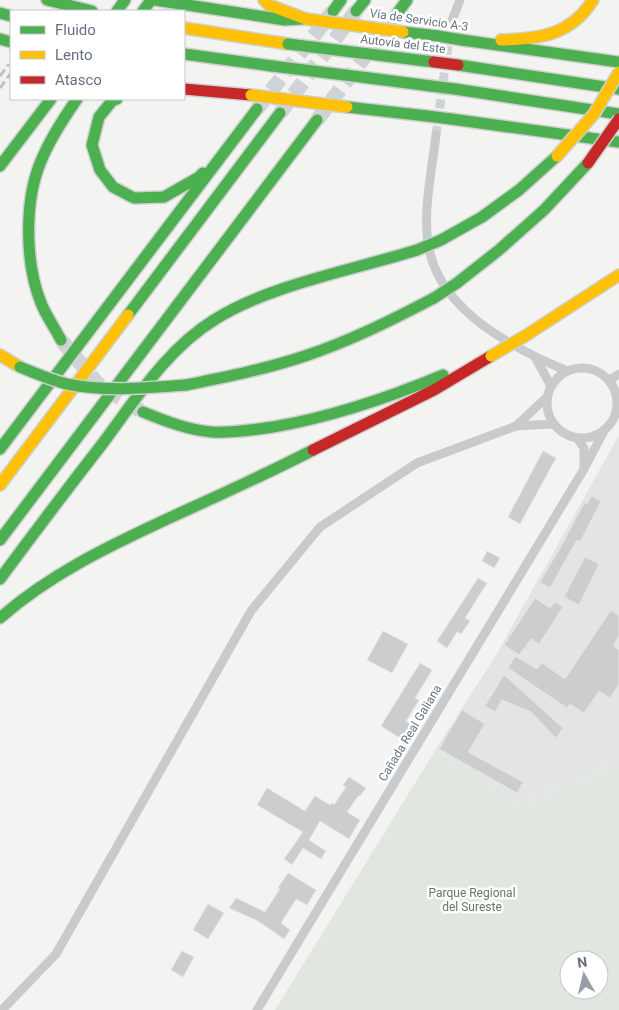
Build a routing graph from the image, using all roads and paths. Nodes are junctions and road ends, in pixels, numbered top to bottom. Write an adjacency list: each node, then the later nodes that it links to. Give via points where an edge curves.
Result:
1 (47, 0): 10 (main road)
2 (157, 0): 11 (main road); 14 (main road, Vía de Servicio A-3, via 285,20)
3 (264, 0): 14 (main road, via 268,5)
4 (341, 0): 9 (main road)
5 (365, 0): 12 (main road)
6 (407, 0): 13 (main road)
7 (460, 0): 15 (street)
8 (592, 0): 17 (main road, via 581,16 551,35 523,40)
9 (330, 7)
10 (88, 10)
11 (144, 10)
12 (356, 11)
13 (396, 15)
14 (306, 19): 17 (main road, Vía de Servicio A-3, bridge)
15 (451, 23)
16 (185, 28): 23 (main road, Autovía del Este, bridge)
17 (462, 40): 19 (main road, Vía de Servicio A-3)
18 (185, 54): 30 (main road, bridge)
19 (619, 62)
20 (619, 72): 57 (main road, bridge, via 594,114 557,156 512,196 482,217 417,250 276,292 232,310 198,332 167,360)
21 (185, 82): 24 (main road)
22 (185, 89): 24 (main road)
23 (619, 89)
24 (251, 95): 35 (main road, bridge)
25 (50, 100): 36 (main road)
26 (76, 100): 38 (main road, via 59,124 40,163 31,199 28,231 31,265 41,303)
27 (114, 100): 33 (main road, via 99,117 92,145 100,170 113,187 134,198 164,197 199,177)
28 (257, 109): 33 (main road)
29 (280, 113): 55 (main road)
30 (619, 114)
31 (619, 119): 39 (main road, bridge, via 588,162 544,210 499,250 434,298 373,330 288,362 186,385 92,386 51,379)
32 (317, 120): 56 (main road)
33 (243, 126): 53 (main road)
34 (436, 134): 41 (street, via 427,217 429,252 436,273 456,302 481,323)
35 (619, 142)
36 (0, 166)
37 (619, 275): 40 (main road, bridge)
38 (61, 340)
39 (0, 355)
40 (491, 356): 48 (main road, via 371,403 297,423 236,432 205,432 175,425); 58 (main road, via 434,390 304,455 115,543 24,597)
41 (534, 357): 42 (street); 45 (street)
42 (567, 371): 44 (street, via 576,368 594,370); 45 (street)
43 (619, 374): 44 (street)
44 (609, 380): 47 (street)
45 (551, 386): 46 (street)
46 (547, 397): 49 (street, via 547,411); 50 (street)
47 (618, 408): 51 (street)
48 (143, 412)
49 (553, 424): 50 (street); 52 (street)
50 (516, 426): 59 (street, via 417,463 320,527 251,611 56,954)
51 (605, 429): 52 (street, via 597,435); 54 (street, Cañada Real Galiana)
52 (577, 438): 54 (street, via 584,448)
53 (0, 449)
54 (584, 469): 60 (street, Cañada Real Galiana)
55 (0, 485)
56 (0, 540)
57 (0, 579)
58 (0, 618)
59 (2, 1010)
60 (257, 1010)

